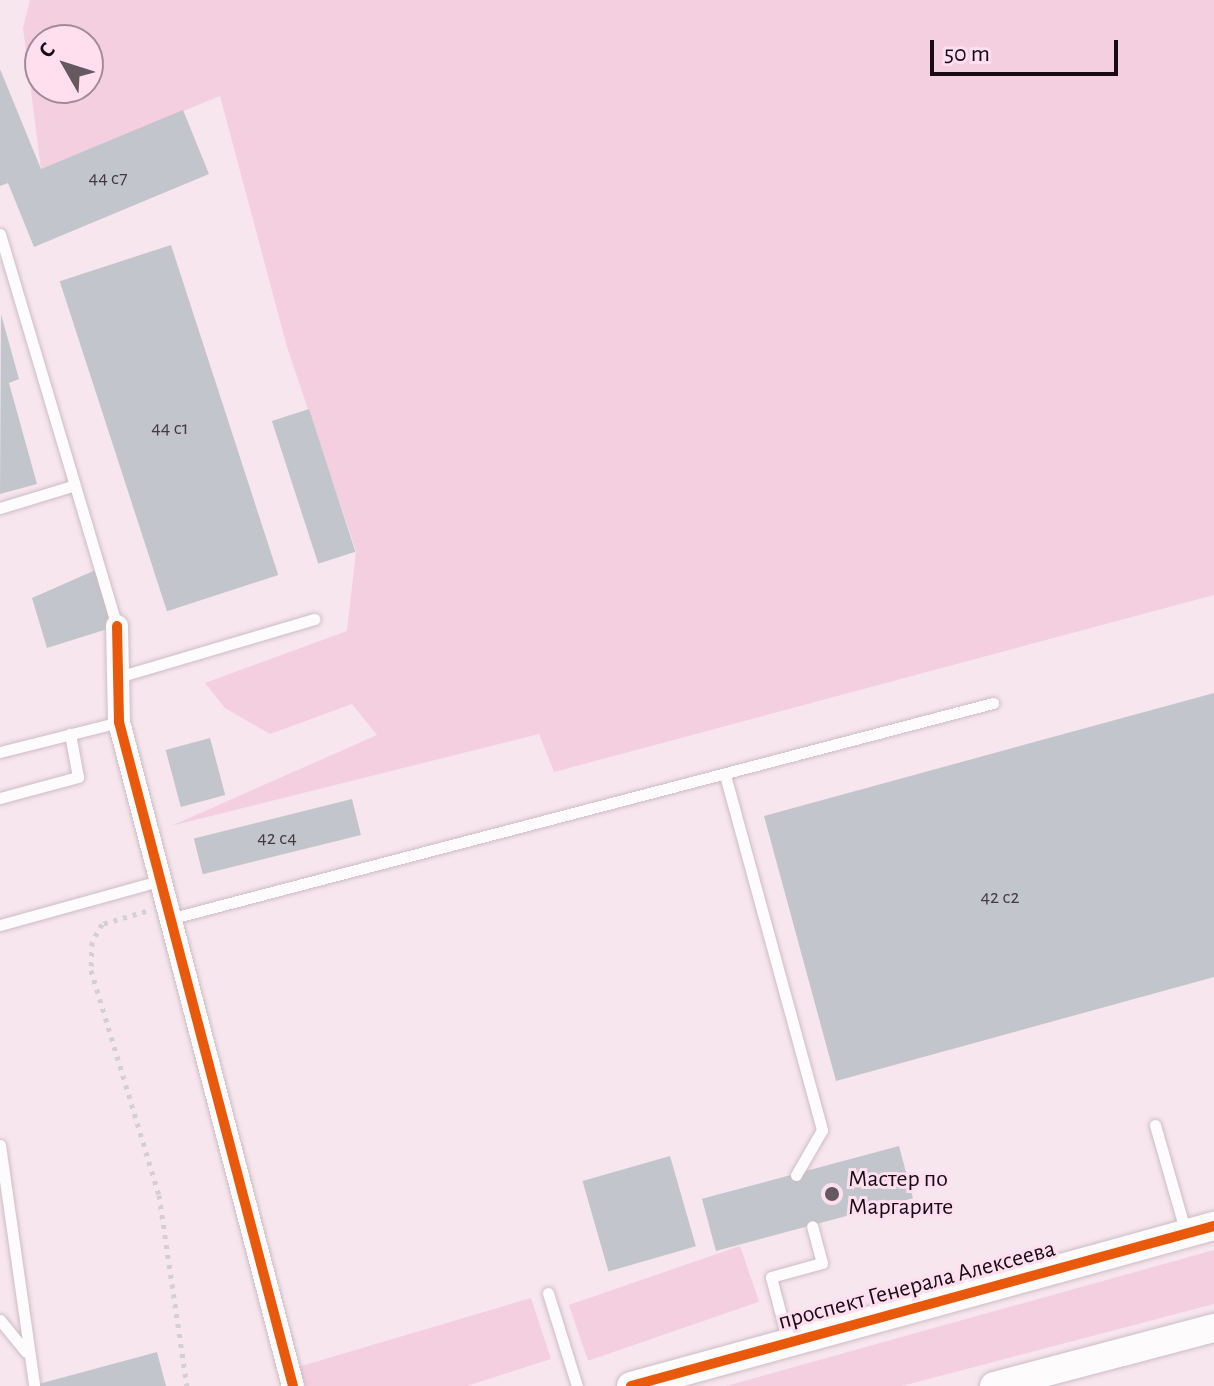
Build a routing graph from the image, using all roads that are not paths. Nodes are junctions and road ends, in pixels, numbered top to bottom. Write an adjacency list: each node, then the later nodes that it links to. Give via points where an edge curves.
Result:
1 (0, 234): 2 (lane)
2 (75, 485): 3 (lane); 5 (lane)
3 (0, 508)
4 (314, 619): 6 (lane)
5 (117, 626): 6 (street)
6 (114, 678): 8 (street)
7 (993, 703): 11 (lane)
8 (119, 722): 9 (lane); 13 (street)
9 (70, 734): 10 (lane); 12 (lane, via 78,777)
10 (0, 752)
11 (725, 775): 14 (lane); 18 (lane, via 822,1130)
12 (0, 798)
13 (159, 881): 14 (street); 15 (lane)
14 (167, 912): 29 (street)
15 (0, 925)
16 (1155, 1125): 21 (lane)
17 (0, 1145): 26 (lane, via 16,1226)
18 (796, 1175)
19 (812, 1226): 25 (lane, via 822,1263 771,1277)
20 (1214, 1226): 21 (street, проспект Генерала Алексеева)
21 (1186, 1233): 25 (street, проспект Генерала Алексеева)
22 (548, 1293): 30 (lane)
23 (0, 1320): 26 (lane)
24 (1214, 1328): 33 (street)
25 (788, 1342): 27 (street, проспект Генерала Алексеева)
26 (26, 1352): 28 (lane)
27 (720, 1362): 31 (street, проспект Генерала Алексеева); 32 (street)
28 (34, 1385)
29 (293, 1386)
30 (577, 1386)
31 (631, 1386)
32 (706, 1386)
33 (994, 1386)

